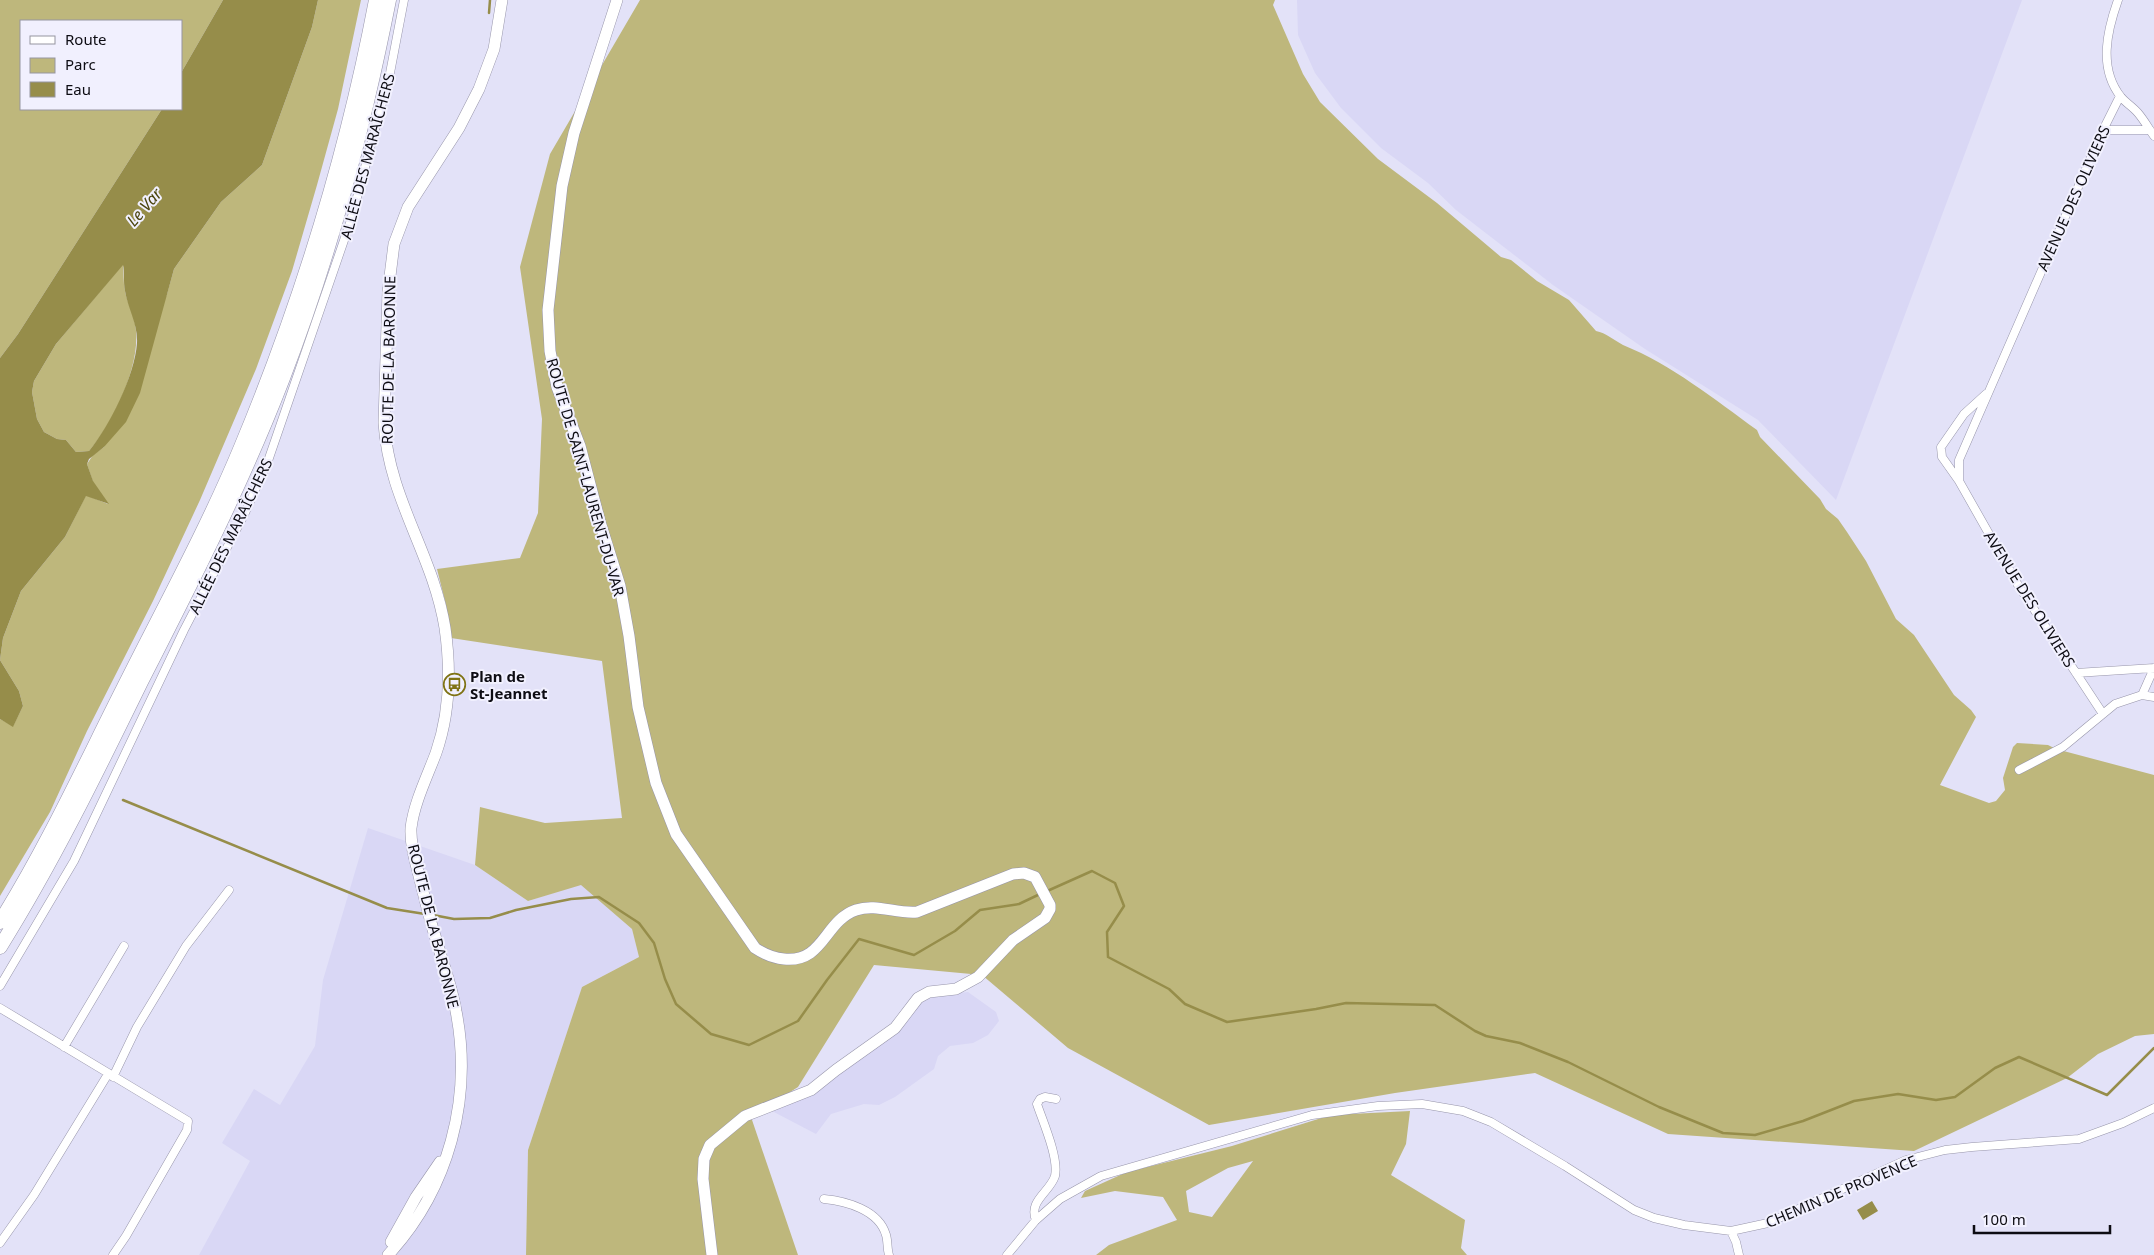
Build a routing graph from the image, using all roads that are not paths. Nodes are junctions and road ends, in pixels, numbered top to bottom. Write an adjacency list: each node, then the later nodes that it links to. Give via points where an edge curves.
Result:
1 (376, 0): 19 (highway, via 352,110 320,226 297,301 240,447 212,511 65,805)
2 (389, 0): 21 (highway, via 353,167 310,306 272,405 223,517 125,716 73,818)
3 (404, 0): 22 (street, ALLÉE DES MARAÎCHERS, via 390,73 350,220 268,461 74,861)
4 (502, 0): 28 (street, ROUTE DE LA BARONNE, via 494,49 479,89 459,128 408,207 390,262 386,446 397,492 434,581 449,669 443,728 411,828 414,858 456,1010 462,1086)
5 (617, 0): 36 (street, ROUTE DE SAINT-LAURENT-DU-VAR, via 567,164 550,274 548,332 557,387 580,446 620,586 638,708 649,758 676,834 756,948 767,955 786,959 811,953 849,912 872,907 917,912 1004,876 1024,873 1034,877 1050,901 1050,909 1044,918 1013,940 978,977 956,989 929,992 918,998 895,1028 812,1090 745,1116 721,1134 704,1159 703,1179)
6 (2118, 0): 7 (street, via 2105,51)
7 (2120, 96): 8 (street, AVENUE DES OLIVIERS); 9 (street)
8 (2103, 130): 9 (street); 10 (street, AVENUE DES OLIVIERS)
9 (2152, 133)
10 (1987, 393): 11 (street, AVENUE DES OLIVIERS, via 1959,460); 11 (street, AVENUE DES OLIVIERS, via 1964,414 1940,447 1942,457)
11 (1960, 482): 13 (street, AVENUE DES OLIVIERS, via 2018,585)
12 (2154, 668): 13 (street); 14 (street)
13 (2076, 673): 16 (street, AVENUE DES OLIVIERS)
14 (2142, 695): 15 (street); 16 (street, via 2115,704)
15 (2154, 697)
16 (2103, 714): 17 (street, via 2063,746)
17 (2019, 770)
18 (230, 890): 25 (street, via 186,946)
19 (0, 922)
20 (124, 946): 24 (street)
21 (0, 947)
22 (0, 986)
23 (0, 1008): 24 (street)
24 (64, 1047): 25 (street)
25 (110, 1076): 32 (street); 33 (street, via 188,1121 187,1130)
26 (1056, 1099): 30 (street, via 1045,1097 1037,1104 1055,1163 1055,1176 1035,1204 1033,1213)
27 (2154, 1108): 31 (street, CHEMIN DE PROVENCE, via 2079,1139 1945,1150 1906,1160 1768,1223)
28 (451, 1143): 34 (street, ROUTE DE LA BARONNE); 35 (street, ROUTE DE LA BARONNE, via 446,1162 430,1194)
29 (824, 1199): 37 (street, via 842,1200 879,1222 886,1234)
30 (1036, 1220): 31 (street, CHEMIN DE PROVENCE, via 1060,1199 1101,1176 1312,1115 1422,1104 1463,1111 1492,1122 1634,1210 1684,1225); 38 (street, CHEMIN DE PROVENCE)
31 (1730, 1231): 39 (street)
32 (0, 1243)
33 (113, 1255)
34 (383, 1255)
35 (388, 1255)
36 (712, 1255)
37 (889, 1255)
38 (1007, 1255)
39 (1739, 1255)

